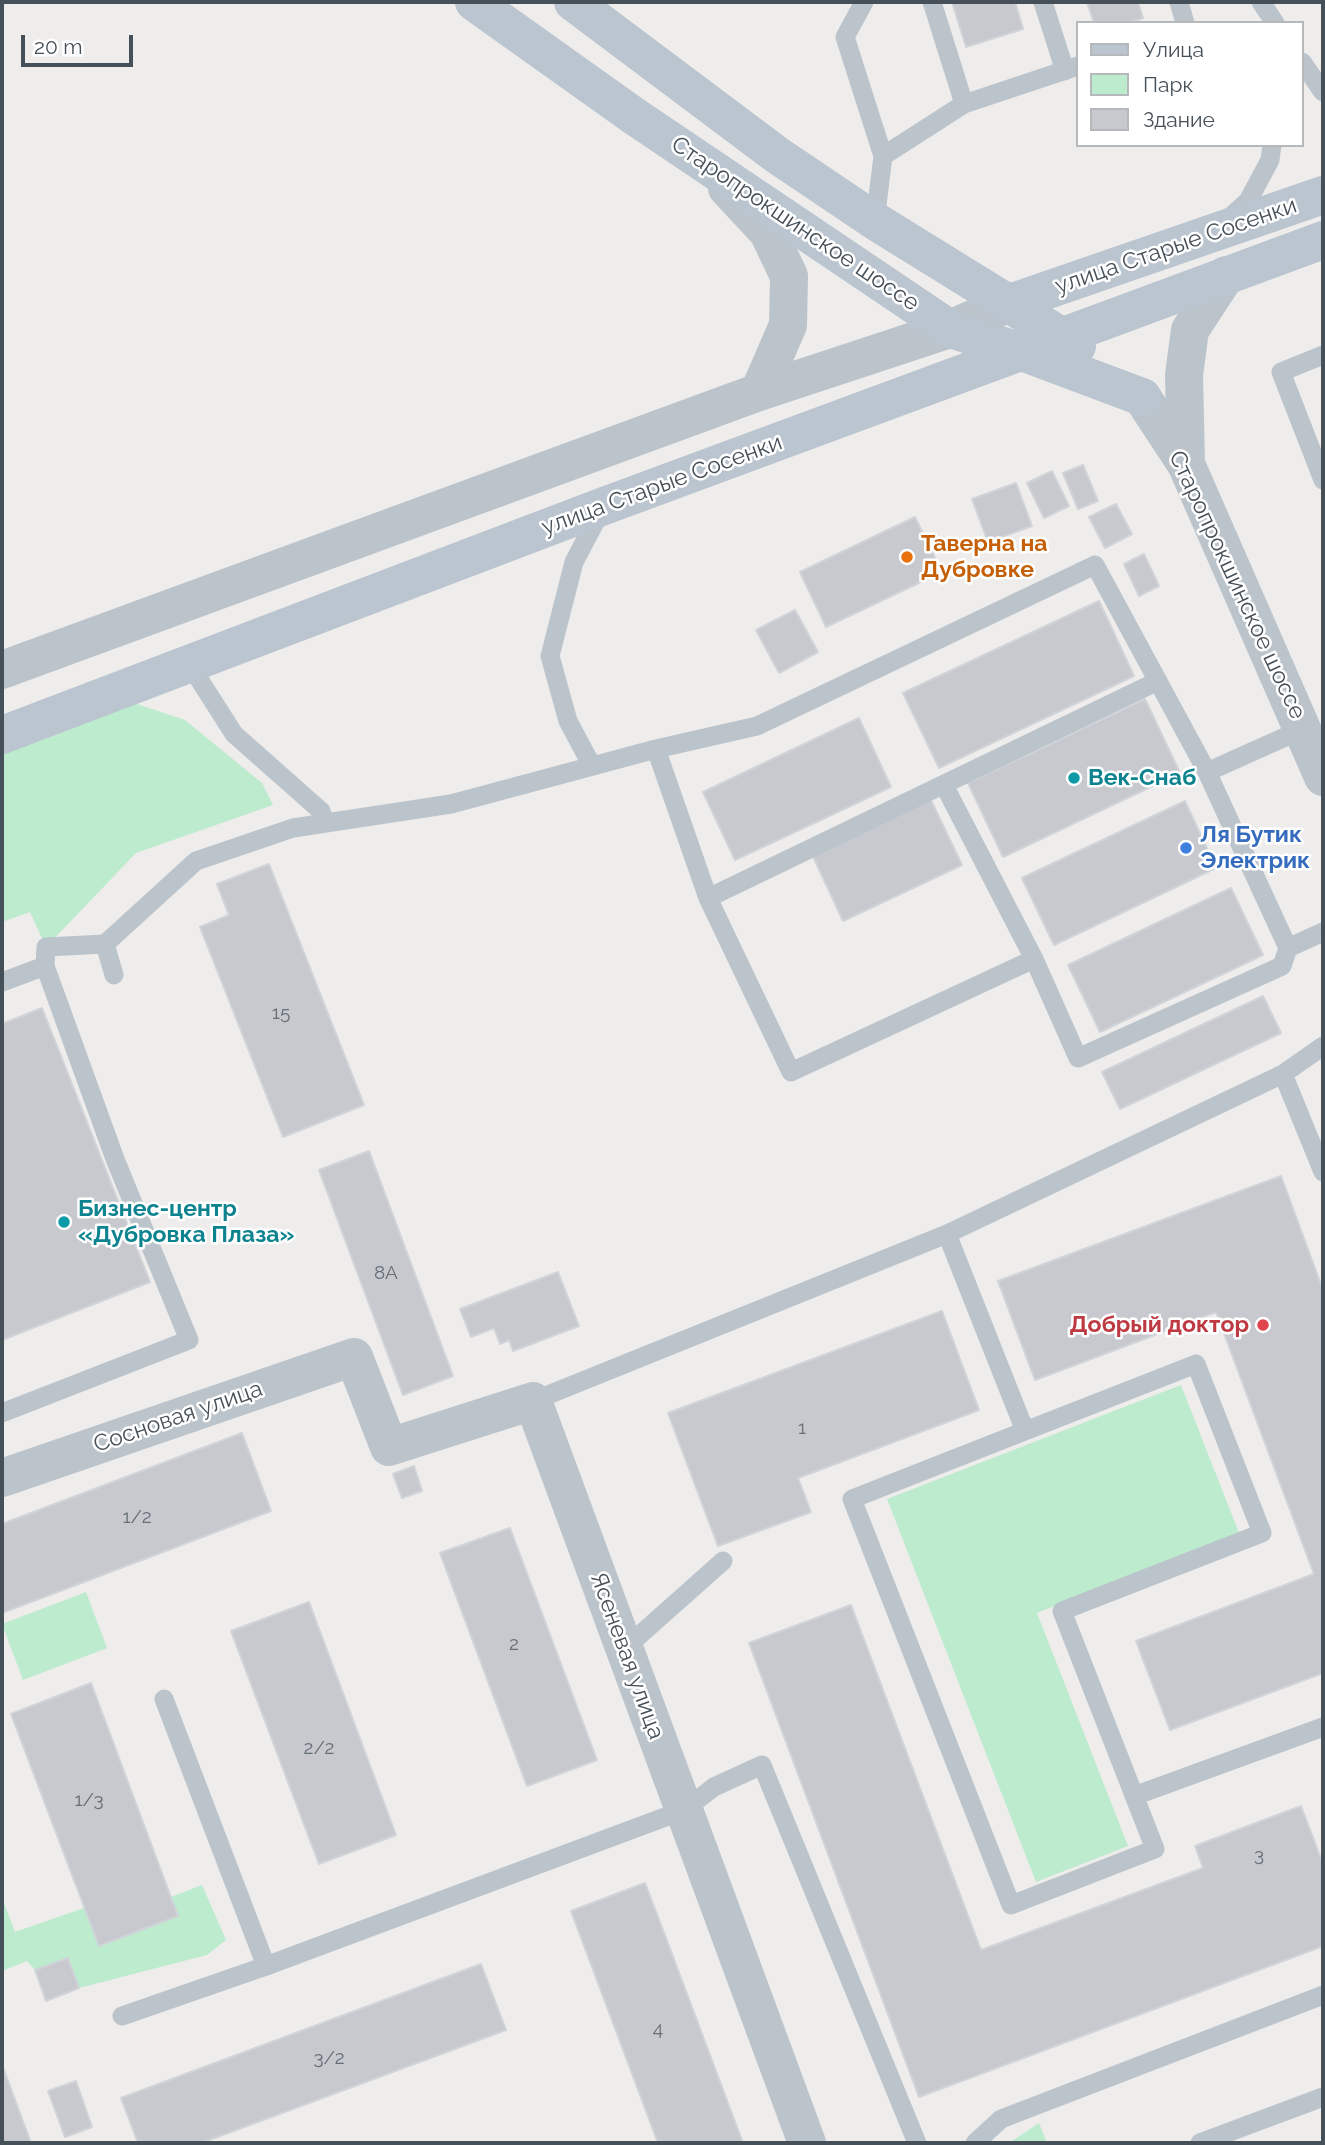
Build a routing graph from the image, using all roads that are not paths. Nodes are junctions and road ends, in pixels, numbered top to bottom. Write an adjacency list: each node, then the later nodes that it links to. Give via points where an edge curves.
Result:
1 (474, 2): 14 (main road, Старопрокшинское шоссе)
2 (573, 2): 18 (main road, Старопрокшинское шоссе, via 777,155)
3 (864, 2): 16 (lane, via 845,37)
4 (932, 2): 13 (lane)
5 (1043, 2): 11 (lane)
6 (1179, 2): 8 (lane)
7 (1261, 2): 9 (lane)
8 (1184, 21)
9 (1274, 21)
10 (1304, 65): 12 (lane)
11 (1071, 69): 13 (lane)
12 (1323, 92)
13 (964, 104): 16 (lane)
14 (634, 116): 23 (main road, Старопрокшинское шоссе); 27 (street, via 738,196 768,232 789,276 788,325)
15 (1272, 147): 19 (lane, via 1270,160 1248,201)
16 (883, 156): 18 (lane)
17 (1323, 195): 19 (main road, улица Старые Сосенки)
18 (875, 221): 22 (main road, Старопрокшинское шоссе)
19 (1212, 234): 22 (main road, улица Старые Сосенки)
20 (1323, 240): 21 (main road, улица Старые Сосенки)
21 (1226, 275): 24 (main road, улица Старые Сосенки); 29 (street, via 1190,330 1184,375)
22 (1007, 304): 23 (street, улица Старые Сосенки); 24 (main road, Старопрокшинское шоссе)
23 (950, 329): 25 (main road, Старопрокшинское шоссе); 27 (street, улица Старые Сосенки)
24 (1063, 335): 25 (main road, улица Старые Сосенки); 28 (main road, Старопрокшинское шоссе)
25 (1022, 352): 28 (main road, Старопрокшинское шоссе); 31 (main road, улица Старые Сосенки)
26 (1323, 355): 30 (lane, via 1280,372)
27 (759, 392): 33 (street, улица Старые Сосенки)
28 (1142, 397): 29 (street, Старопрокшинское шоссе)
29 (1186, 464): 35 (street, Старопрокшинское шоссе)
30 (1323, 480)
31 (604, 506): 32 (main road, улица Старые Сосенки); 38 (lane, via 574,562 551,656 568,721)
32 (190, 665): 36 (main road, улица Старые Сосенки); 42 (lane, via 234,734 321,811)
33 (2, 670)
34 (1158, 681): 37 (lane, via 1095,565 757,726); 39 (lane); 41 (lane)
35 (1309, 722): 39 (lane); 40 (street, Старопрокшинское шоссе)
36 (2, 735)
37 (656, 748): 38 (lane); 43 (lane)
38 (592, 766): 42 (lane, via 451,804)
39 (1207, 772): 46 (lane)
40 (1323, 777)
41 (944, 785): 43 (lane); 47 (lane)
42 (325, 823): 45 (lane, via 293,828 196,861)
43 (708, 898): 47 (lane, via 791,1072)
44 (1323, 932): 46 (lane)
45 (104, 944): 48 (lane, via 46,947); 49 (lane)
46 (1289, 948): 47 (lane, via 1282,966 1078,1058)
47 (1034, 959)
48 (45, 966): 50 (lane); 56 (lane, via 115,1158 189,1340)
49 (114, 975)
50 (2, 982)
51 (1323, 1046): 52 (lane)
52 (1283, 1074): 53 (lane); 54 (lane)
53 (1323, 1172)
54 (947, 1234): 55 (lane); 57 (lane)
55 (533, 1401): 58 (street, Сосновая улица, via 389,1447 354,1356); 60 (street, Ясеневая улица)
56 (2, 1413)
57 (1025, 1431): 63 (lane, via 1196,1364 1262,1533 1062,1611); 63 (lane, via 852,1499 1011,1905 1155,1849)
58 (2, 1478)
59 (723, 1560): 60 (lane)
60 (624, 1649): 64 (street, Ясеневая улица)
61 (164, 1699): 65 (lane)
62 (1323, 1727): 63 (lane)
63 (1134, 1796)
64 (684, 1811): 65 (lane); 69 (street, Ясеневая улица); 70 (lane, via 714,1787 762,1765)
65 (266, 1966): 67 (lane)
66 (1323, 1995): 71 (lane, via 1001,2119)
67 (122, 2016)
68 (1323, 2097): 72 (lane)
69 (807, 2143)
70 (917, 2143)
71 (975, 2143)
72 (1200, 2143)

